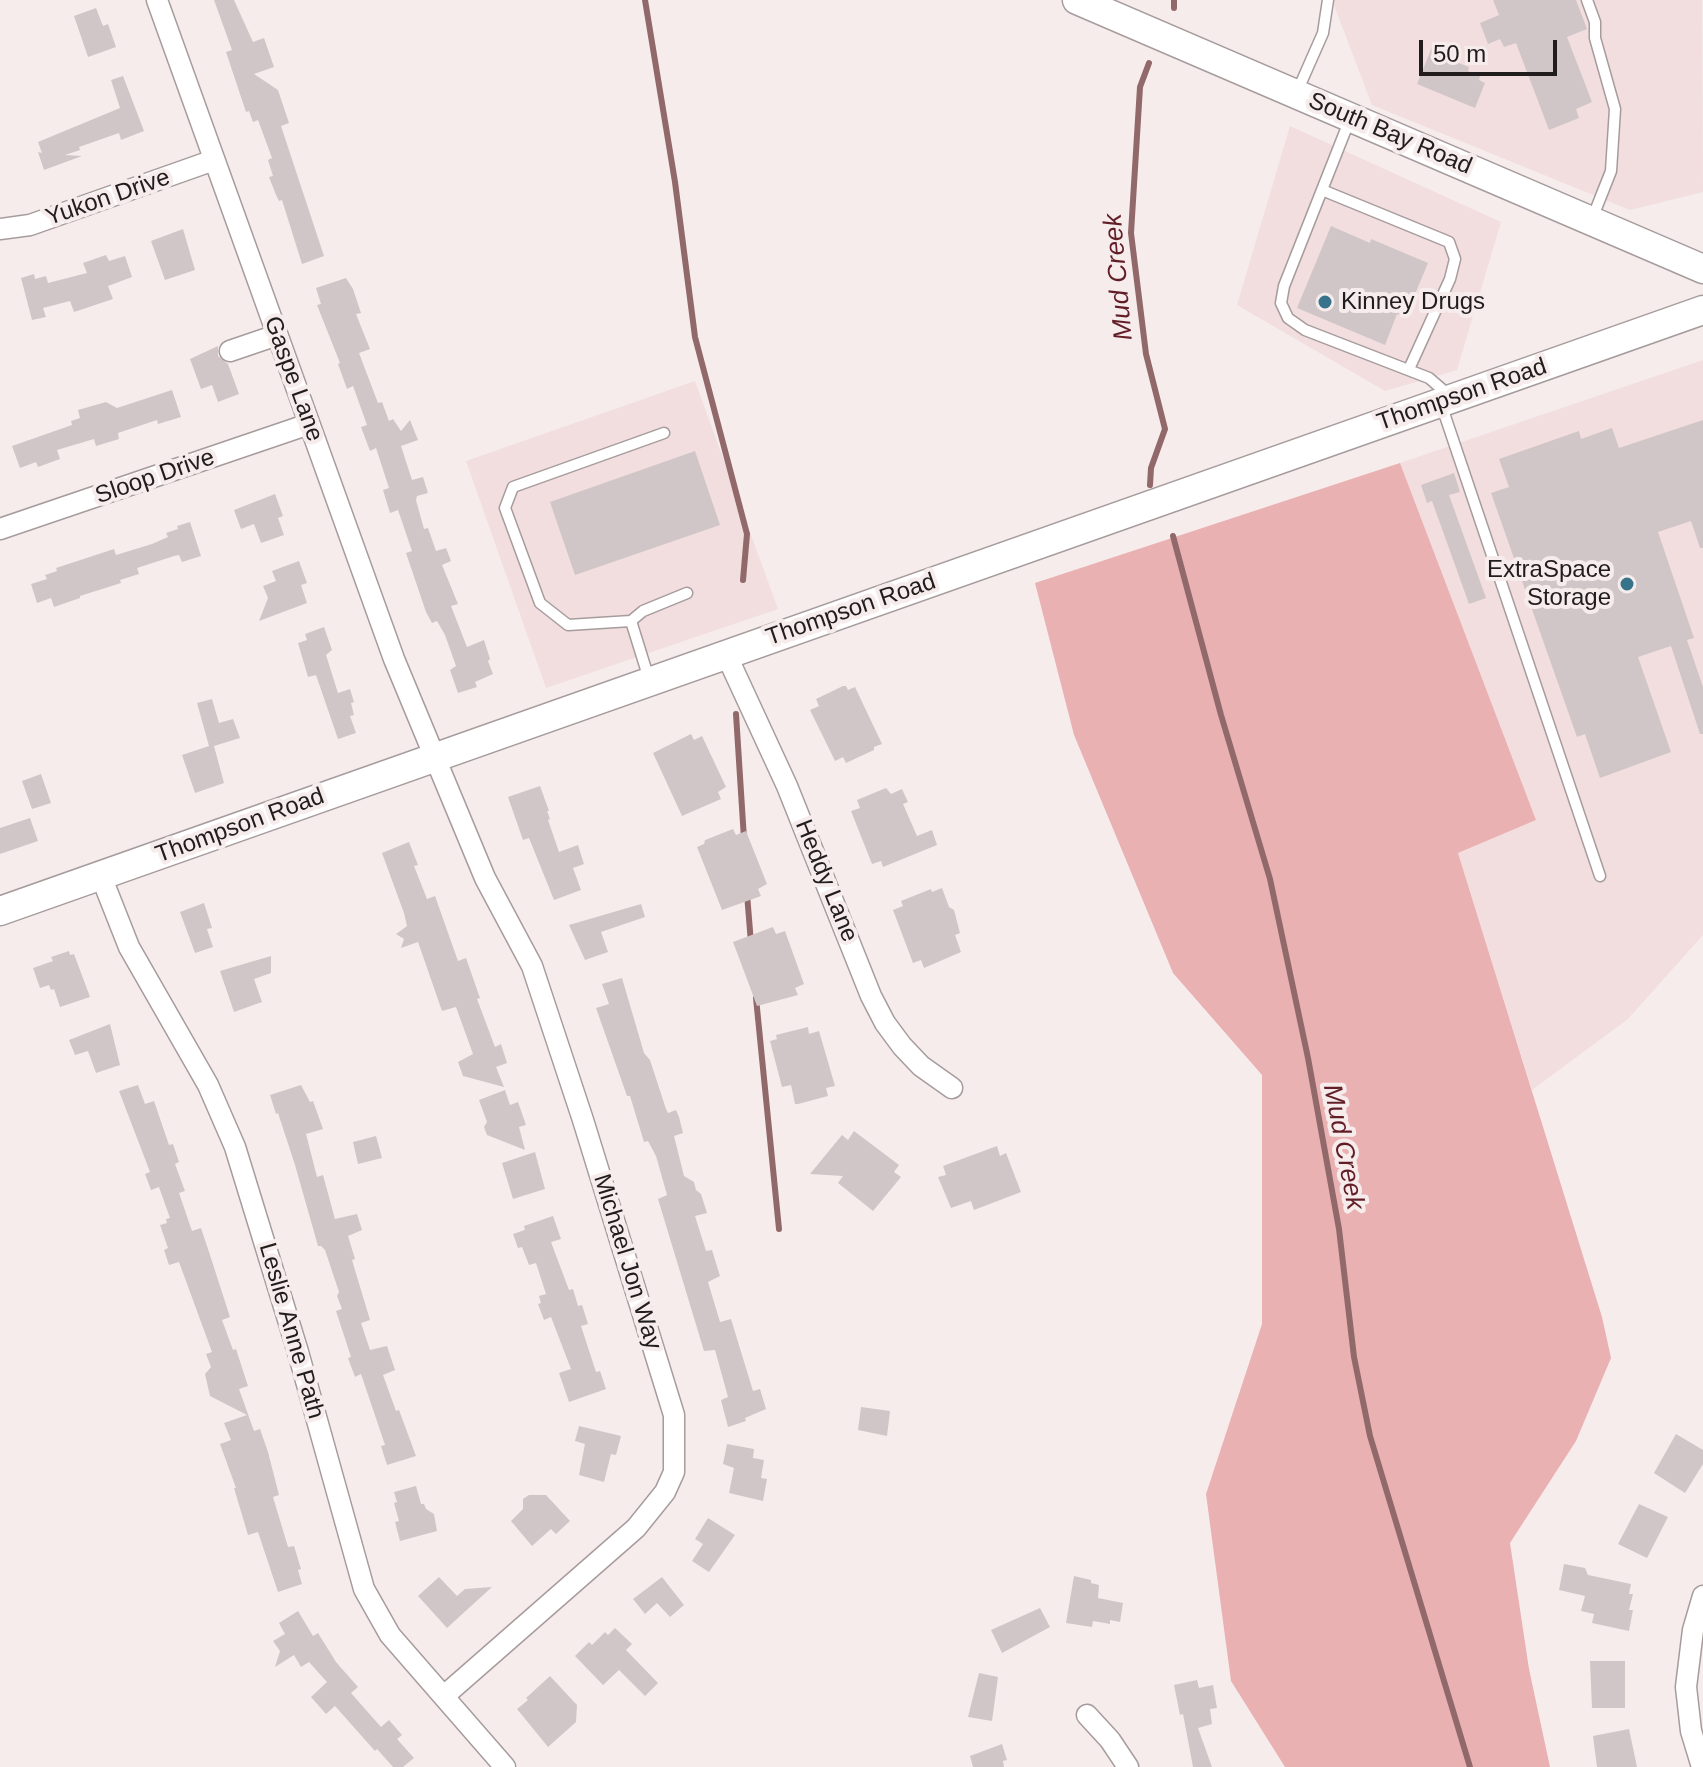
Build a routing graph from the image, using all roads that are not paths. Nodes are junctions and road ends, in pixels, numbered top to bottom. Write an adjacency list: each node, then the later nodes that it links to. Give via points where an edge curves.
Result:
1 (157, 0): 7 (street, Gaspe Lane)
2 (1077, 0): 5 (street, South Bay Road)
3 (1328, 0): 5 (lane, via 1323,33)
4 (1587, 0): 9 (lane, via 1615,109 1611,171)
5 (1296, 94): 6 (street, South Bay Road)
6 (1350, 117): 8 (lane); 9 (street, South Bay Road)
7 (214, 160): 10 (street, Yukon Drive, via 30,225); 13 (street, Gaspe Lane)
8 (1322, 190): 15 (lane, via 1284,286 1281,303 1288,318 1305,330); 15 (lane, via 1449,242 1455,259 1450,279)
9 (1591, 220): 11 (street, South Bay Road)
10 (0, 229)
11 (1703, 269)
12 (1703, 310): 16 (street, Thompson Road)
13 (277, 335): 14 (street); 17 (street, Gaspe Lane)
14 (230, 351)
15 (1409, 369): 16 (lane, via 1429,378)
16 (1446, 400): 22 (street, Thompson Road); 26 (lane)
17 (309, 424): 19 (street, Sloop Drive); 24 (street, Gaspe Lane)
18 (664, 433): 21 (lane, via 513,487 505,508 540,603 568,625)
19 (0, 529)
20 (687, 593): 21 (lane)
21 (631, 621): 23 (lane)
22 (726, 654): 23 (street, Thompson Road); 28 (street, Heddy Lane, via 885,1023 921,1066)
23 (650, 681): 24 (street, Thompson Road)
24 (435, 757): 25 (street, Thompson Road); 31 (street, Michael Jon Way, via 485,878 532,966 674,1415 676,1451 665,1492 636,1528)
25 (101, 876): 27 (street, Thompson Road); 31 (street, Leslie Anne Path, via 129,947 208,1085 235,1147 364,1589 390,1635)
26 (1600, 876)
27 (0, 911)
28 (952, 1088)
29 (1703, 1596): 30 (street)
30 (1698, 1631): 35 (street, via 1686,1687)
31 (444, 1696): 33 (street, Leslie Anne Path)
32 (1087, 1715): 34 (street)
33 (505, 1767)
34 (1128, 1767)
35 (1702, 1767)

